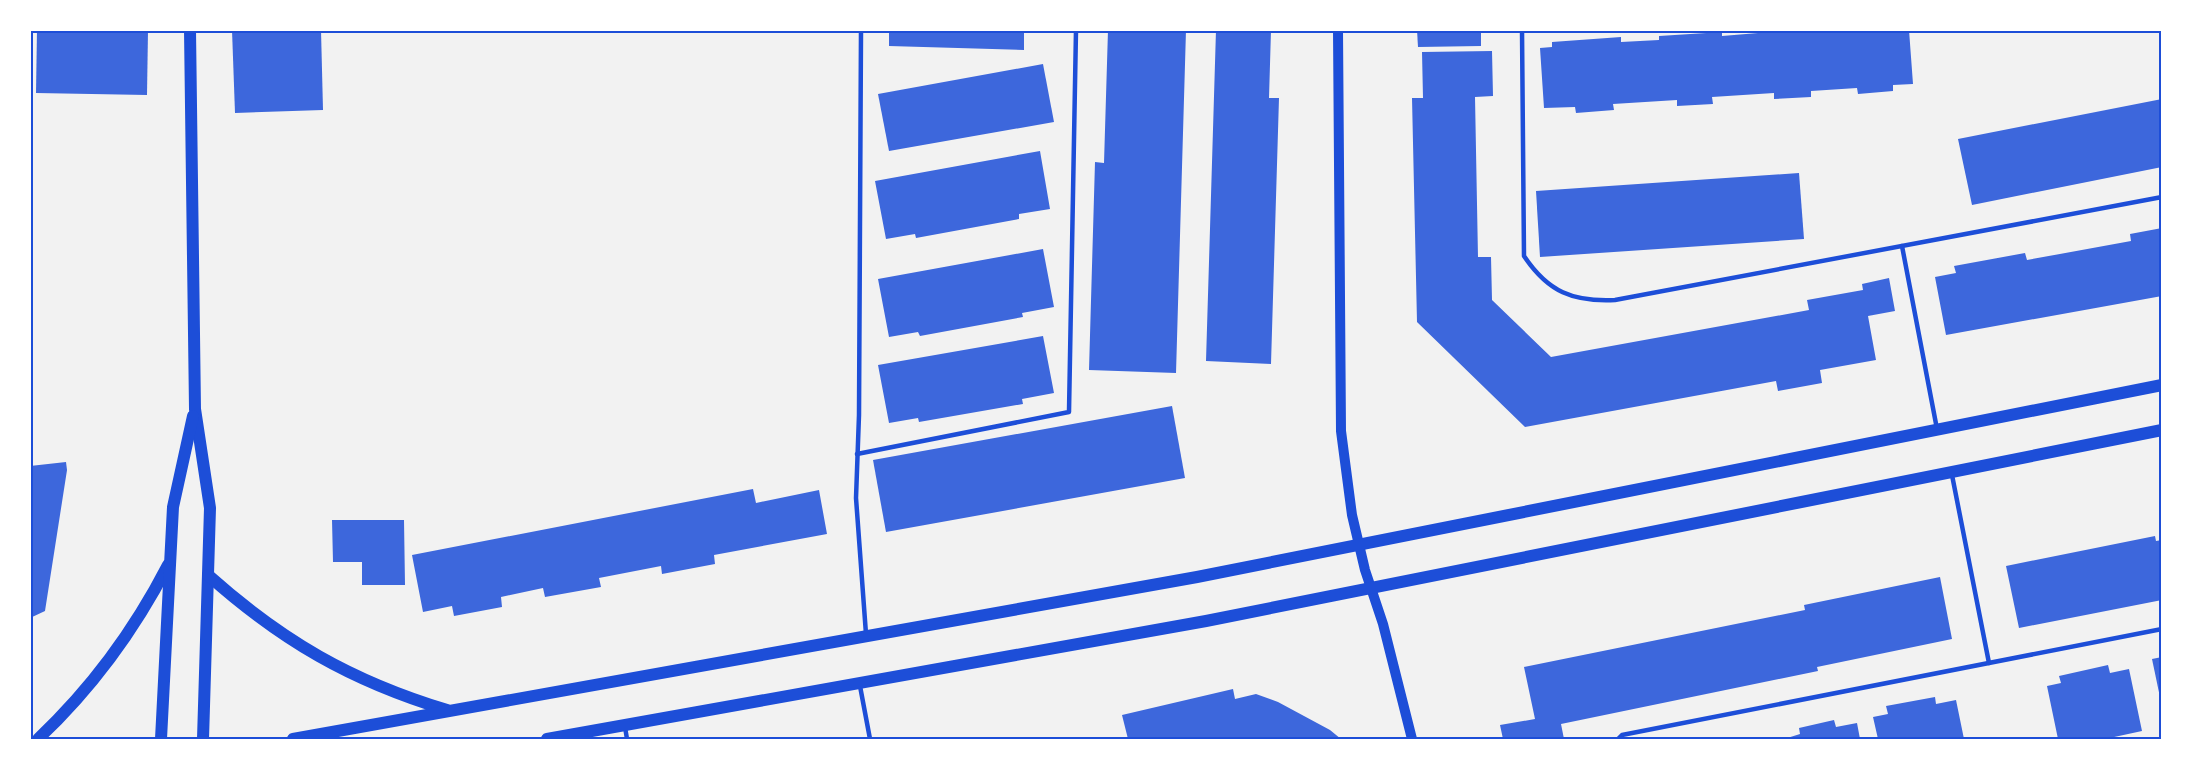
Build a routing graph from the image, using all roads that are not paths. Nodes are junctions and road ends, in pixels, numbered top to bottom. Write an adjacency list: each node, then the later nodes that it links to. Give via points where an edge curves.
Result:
1 (190, 30): 9 (main road)
2 (861, 30): 12 (lane)
3 (1076, 30): 12 (lane, via 1069,412)
4 (1338, 30): 14 (street, via 1341,432)
5 (1522, 30): 7 (lane, via 1524,256 1534,270 1560,291 1577,298 1615,300)
6 (2162, 197): 7 (lane)
7 (1902, 246): 10 (lane)
8 (2162, 385): 10 (main road)
9 (195, 409): 15 (main road, via 173,507); 16 (main road, via 210,508)
10 (1937, 429): 14 (main road)
11 (2162, 430): 13 (main road)
12 (857, 454): 19 (lane, via 856,498)
13 (1951, 472): 17 (main road); 20 (lane)
14 (1360, 545): 17 (street); 19 (main road)
15 (170, 561): 24 (main road, via 149,602 98,677); 25 (main road)
16 (208, 575): 22 (main road, via 269,626 338,668 374,685); 26 (main road)
17 (1371, 588): 21 (main road); 31 (street)
18 (2162, 629): 20 (lane)
19 (866, 637): 22 (main road)
20 (1989, 663): 32 (lane, via 1622,735)
21 (860, 684): 23 (main road); 30 (lane)
22 (451, 711): 27 (main road)
23 (624, 725): 28 (main road); 29 (lane)
24 (38, 739)
25 (161, 739)
26 (203, 739)
27 (293, 739)
28 (547, 739)
29 (627, 739)
30 (870, 739)
31 (1412, 739)
32 (1618, 739)

